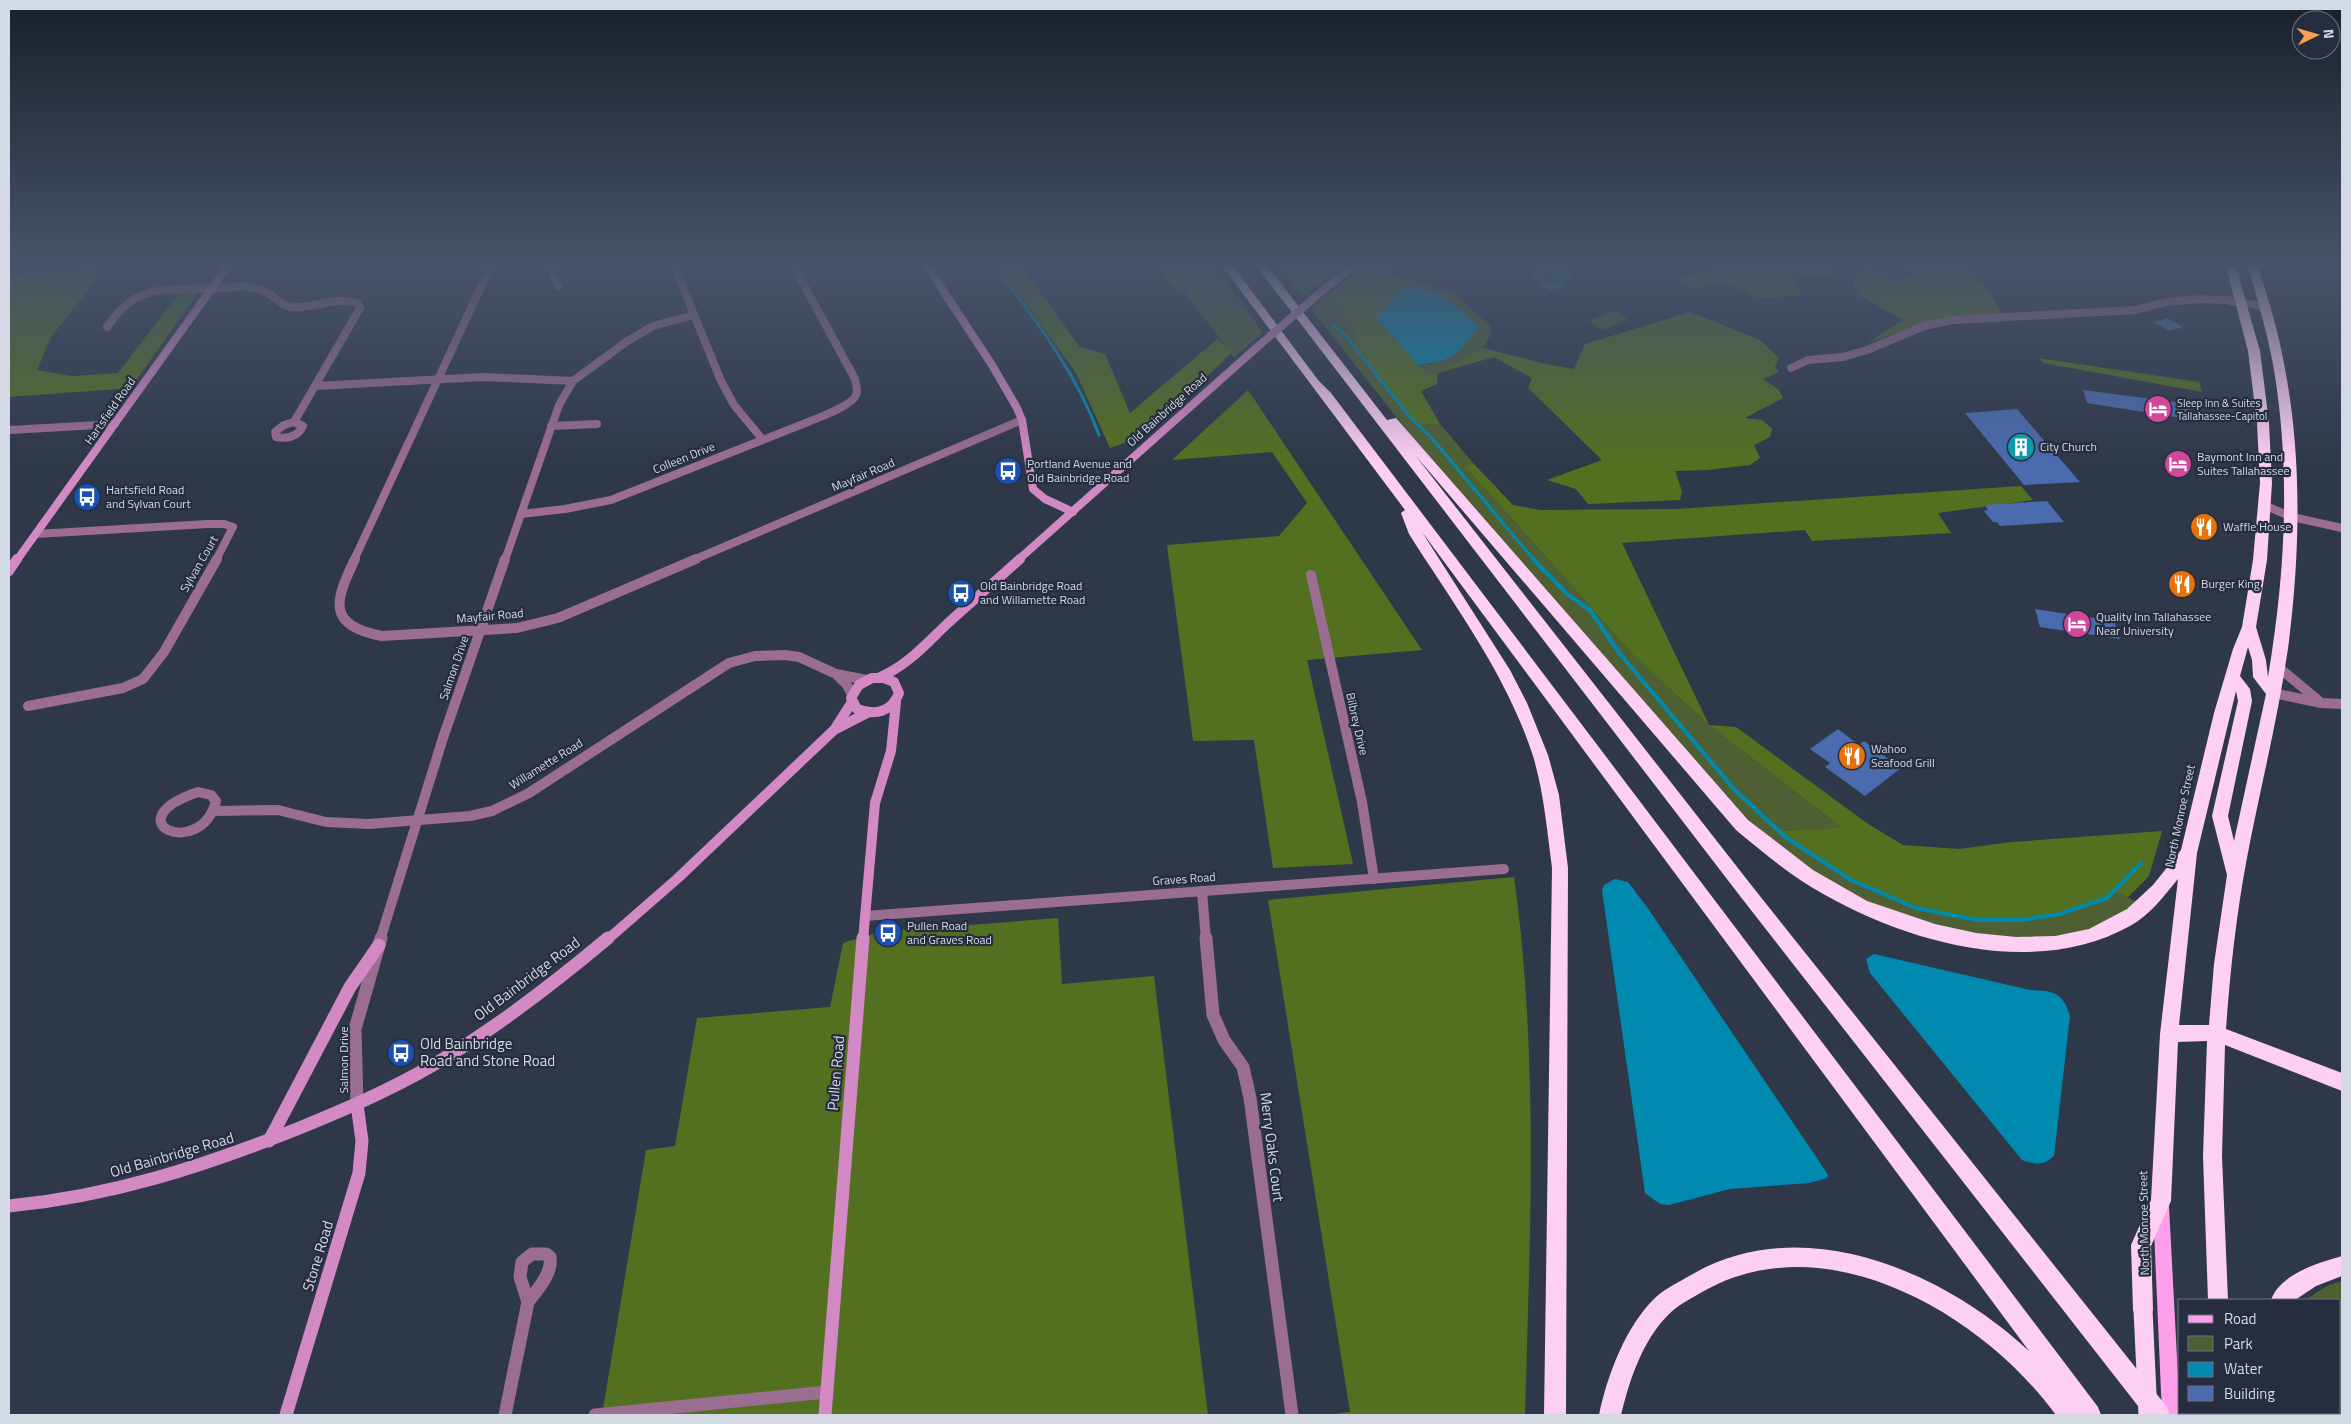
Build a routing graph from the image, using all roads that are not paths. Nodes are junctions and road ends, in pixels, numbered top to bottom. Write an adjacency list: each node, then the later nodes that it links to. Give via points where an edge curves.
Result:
1 (183, 329): 23 (street, Hartsfield Road)
2 (348, 329): 18 (street)
3 (461, 329): 16 (street, Mayfair Road)
4 (646, 329): 17 (street, Salmon Drive)
5 (699, 329): 27 (street, via 734,405)
6 (828, 329): 27 (street, Colleen Drive, via 855,379 857,393 850,403)
7 (968, 329): 20 (street)
8 (1275, 329): 28 (highway)
9 (1278, 329): 30 (street, Old Bainbridge Road, bridge)
10 (1311, 329): 14 (highway)
11 (1916, 329): 15 (street, via 1867,350 1808,360)
12 (2249, 329): 19 (highway, North Monroe Street)
13 (2272, 329): 21 (highway)
14 (1331, 354): 57 (highway, via 1349,367 1742,825 1774,852 1832,891 1931,932 1995,943 2067,942 2098,933 2136,913); 86 (highway, via 1529,614)
15 (1791, 368)
16 (438, 379): 17 (street, via 483,377); 18 (street); 38 (street, Mayfair Road, via 340,591 339,610 356,629 382,636)
17 (573, 381): 25 (street, Salmon Drive)
18 (315, 386): 22 (street)
19 (2262, 414): 21 (highway); 29 (highway, North Monroe Street)
20 (1022, 420): 30 (street, via 1033,489 1045,499); 38 (street, Mayfair Road, via 575,612 535,625)
21 (2288, 420): 32 (highway)
22 (294, 422)
23 (115, 424): 26 (street); 34 (street, Hartsfield Road)
24 (597, 424): 25 (street)
25 (552, 426): 31 (street, Salmon Drive)
26 (10, 430)
27 (763, 440): 31 (street, Colleen Drive, via 611,500)
28 (1401, 495): 81 (highway, via 1416,534 1520,703 1540,754 1551,795 1560,868); 84 (highway)
29 (2264, 504): 32 (street); 37 (highway, North Monroe Street, via 2260,560)
30 (1073, 512): 39 (street, Old Bainbridge Road, via 946,625)
31 (521, 514): 38 (street, Salmon Drive)
32 (2292, 516): 33 (street); 40 (highway)
33 (2342, 528)
34 (36, 534): 35 (street, Hartsfield Road); 50 (street, Sylvan Court, via 208,524 233,527 164,652 143,679 123,688)
35 (9, 571)
36 (1310, 575): 60 (street, Bilbrey Drive, via 1362,802)
37 (2249, 627): 43 (highway, North Monroe Street); 46 (highway, via 2259,660 2260,677)
38 (480, 630): 56 (street, Salmon Drive)
39 (910, 662): 42 (street, Old Bainbridge Road); 45 (street, Old Bainbridge Road)
40 (2277, 666): 46 (highway); 49 (street)
41 (836, 674): 44 (street, Willamette Road); 47 (street, Willamette Road, via 847,685); 56 (street, Willamette Road, via 785,654 729,662 508,805 470,816)
42 (878, 678): 44 (street); 45 (street)
43 (2233, 678): 57 (highway, North Monroe Street); 59 (highway, via 2243,690 2246,701 2220,816)
44 (867, 680): 47 (street, via 860,683)
45 (897, 685): 48 (street)
46 (2273, 693): 49 (street); 59 (highway)
47 (852, 698): 52 (street, via 857,709); 53 (street, Old Bainbridge Road)
48 (896, 702): 52 (street, via 887,709); 54 (street, Pullen Road)
49 (2322, 703): 51 (street)
50 (28, 706)
51 (2341, 706)
52 (871, 713): 53 (street, Old Bainbridge Road); 54 (street, via 886,719)
53 (834, 730): 67 (street, Old Bainbridge Road, via 649,903 563,975 470,1042 390,1089)
54 (894, 737): 62 (street, Pullen Road, via 875,802)
55 (214, 811): 55 (street, via 216,801 213,796 208,793 188,794 170,804 161,824 171,832 187,831 206,822); 56 (street, Willamette Road, via 278,810 345,824)
56 (417, 821): 63 (street, Salmon Drive)
57 (2189, 853): 65 (highway, North Monroe Street)
58 (1504, 869): 60 (street, Graves Road)
59 (2236, 877): 64 (highway)
60 (1374, 878): 61 (street, Graves Road)
61 (1202, 891): 62 (street, Graves Road); 80 (street, Merry Oaks Court, via 1214,1015 1224,1040 1243,1067 1250,1098)
62 (865, 916): 75 (street, Pullen Road)
63 (379, 945): 67 (street, Salmon Drive, via 355,1029); 68 (street, via 350,987)
64 (2215, 1033): 65 (highway); 66 (highway); 72 (highway, via 2213,1234)
65 (2169, 1034): 69 (highway, North Monroe Street)
66 (2342, 1082)
67 (357, 1104): 68 (street, Old Bainbridge Road); 76 (street, Stone Road, via 362,1141 359,1173)
68 (269, 1141): 70 (street, Old Bainbridge Road, via 137,1185)
69 (2161, 1201): 85 (highway, bridge, via 2141,1245); 87 (main road, North Monroe Street)
70 (9, 1206)
71 (2342, 1266): 73 (highway, via 2320,1272)
72 (2218, 1299)
73 (2282, 1299)
74 (528, 1302): 77 (street)
75 (827, 1392): 78 (street); 79 (street, Pullen Road)
76 (286, 1415)
77 (505, 1415)
78 (595, 1415)
79 (826, 1415)
80 (1292, 1415)
81 (1555, 1415)
82 (1610, 1415): 83 (highway, via 1618,1382 1639,1340 1661,1307 1719,1271 1784,1257 1820,1259 1860,1268 1896,1279 1942,1300 1993,1335 2039,1376)
83 (2069, 1415)
84 (2090, 1415)
85 (2148, 1415)
86 (2159, 1415)
87 (2172, 1415)

